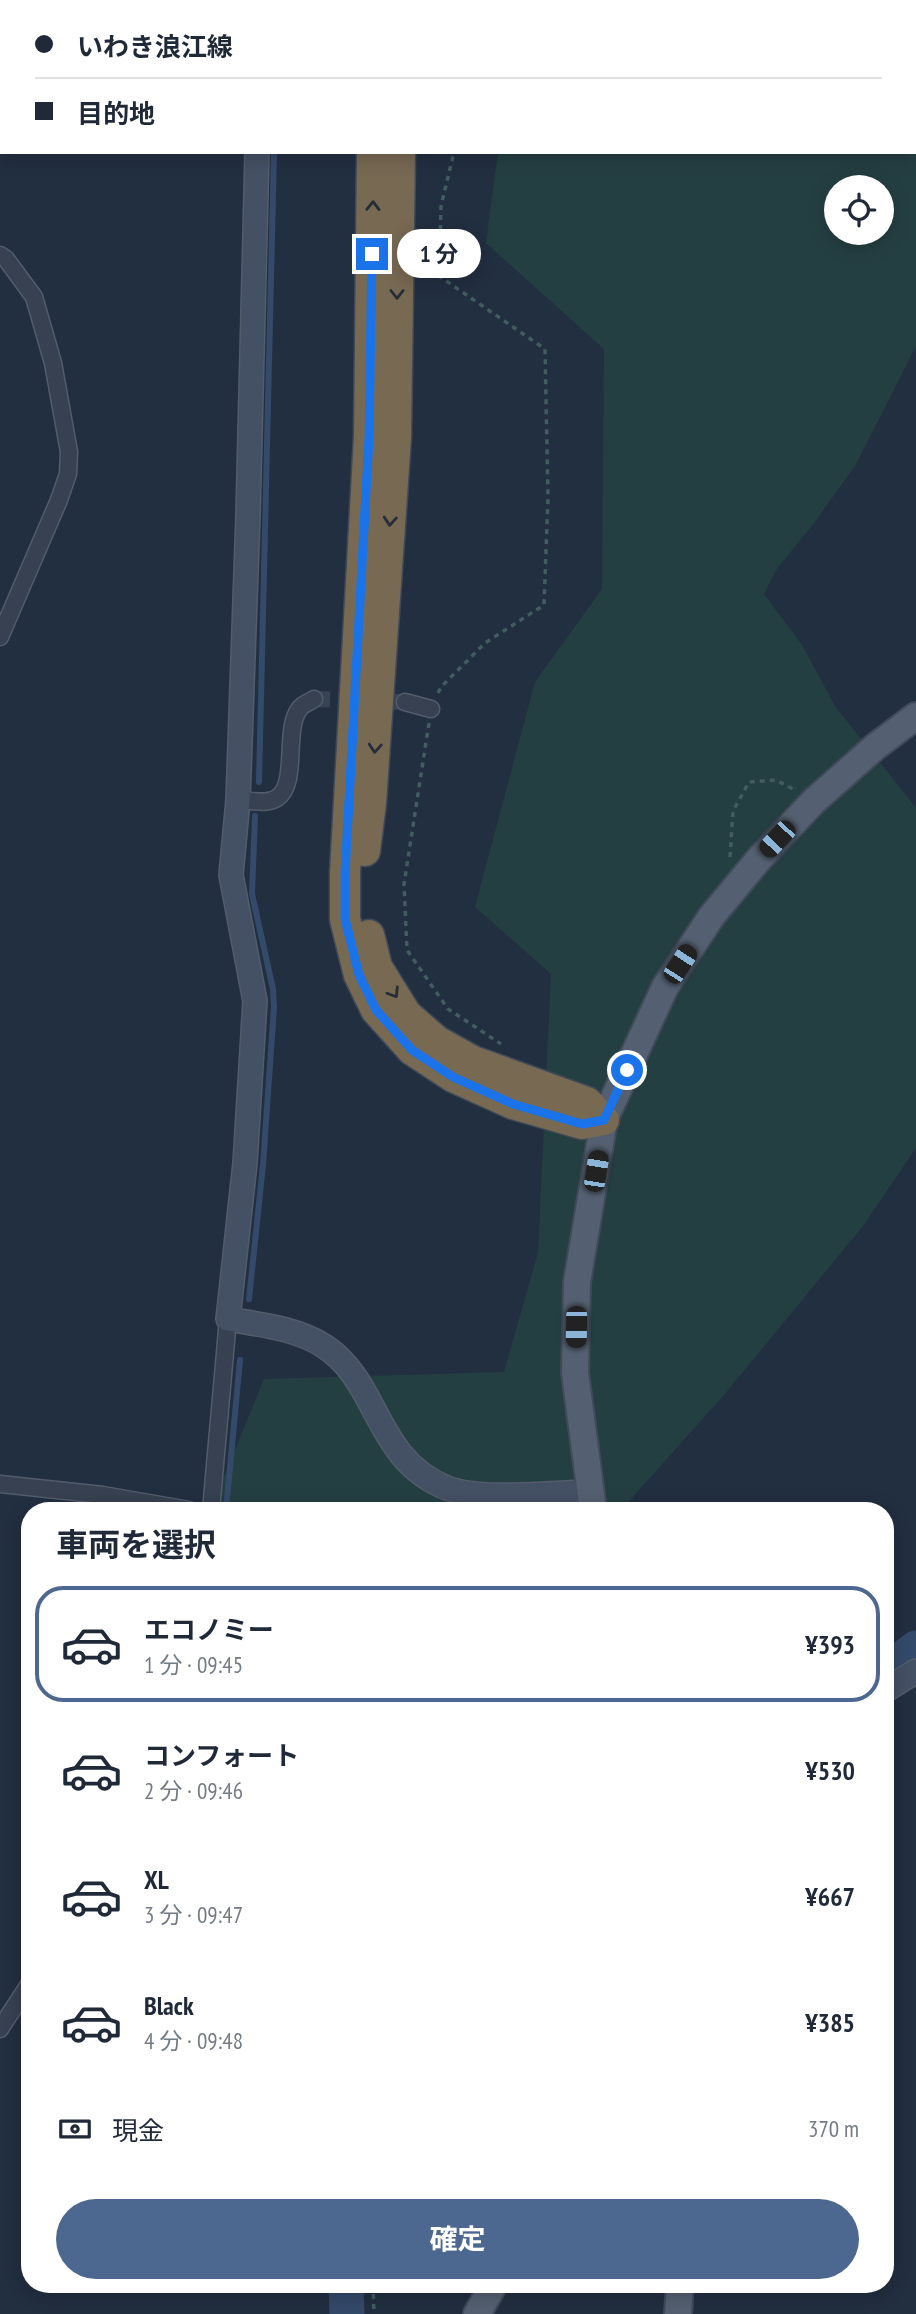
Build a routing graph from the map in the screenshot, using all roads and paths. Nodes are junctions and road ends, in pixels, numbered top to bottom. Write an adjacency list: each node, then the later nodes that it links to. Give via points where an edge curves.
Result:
1 (257, 154): 11 (street)
2 (372, 154): 15 (highway, one-way to 2, via 582,1124 513,1104 453,1077 412,1050 376,1010 359,975 345,919 369,437)
3 (400, 154): 15 (highway, one-way to 15, via 396,437 363,873 364,913 377,967 416,1023 437,1041 473,1060 587,1102)
4 (454, 154): 9 (path, via 441,206 439,276 545,349 548,510 544,605 485,643 441,687)
5 (0, 255): 6 (street, via 34,297 53,363 69,452 68,474 59,500)
6 (0, 637)
7 (314, 699): 11 (street, via 295,716 285,787 277,798)
8 (405, 702): 9 (street)
9 (431, 709): 14 (path, via 404,884 407,950 449,1009)
10 (916, 716): 12 (main road)
11 (238, 800): 16 (street, via 231,875 255,1001 245,1163)
12 (814, 801): 13 (path, via 776,780 749,782 733,811); 15 (main road, via 711,917 665,987)
13 (730, 860)
14 (510, 1050)
15 (604, 1120): 18 (main road, via 577,1282 575,1373)
16 (228, 1319): 18 (street, via 300,1333 325,1346 354,1377 393,1446 426,1478 470,1494); 20 (street)
17 (0, 1484): 19 (street)
18 (591, 1501)
19 (143, 1502)
20 (212, 1502)
21 (916, 1671): 22 (street)
22 (894, 1685)
23 (21, 1997): 24 (street)
24 (0, 2029)
25 (373, 2293): 28 (path)
26 (489, 2293): 29 (main road)
27 (679, 2293): 30 (main road)
28 (374, 2314)
29 (477, 2314)
30 (678, 2314)

